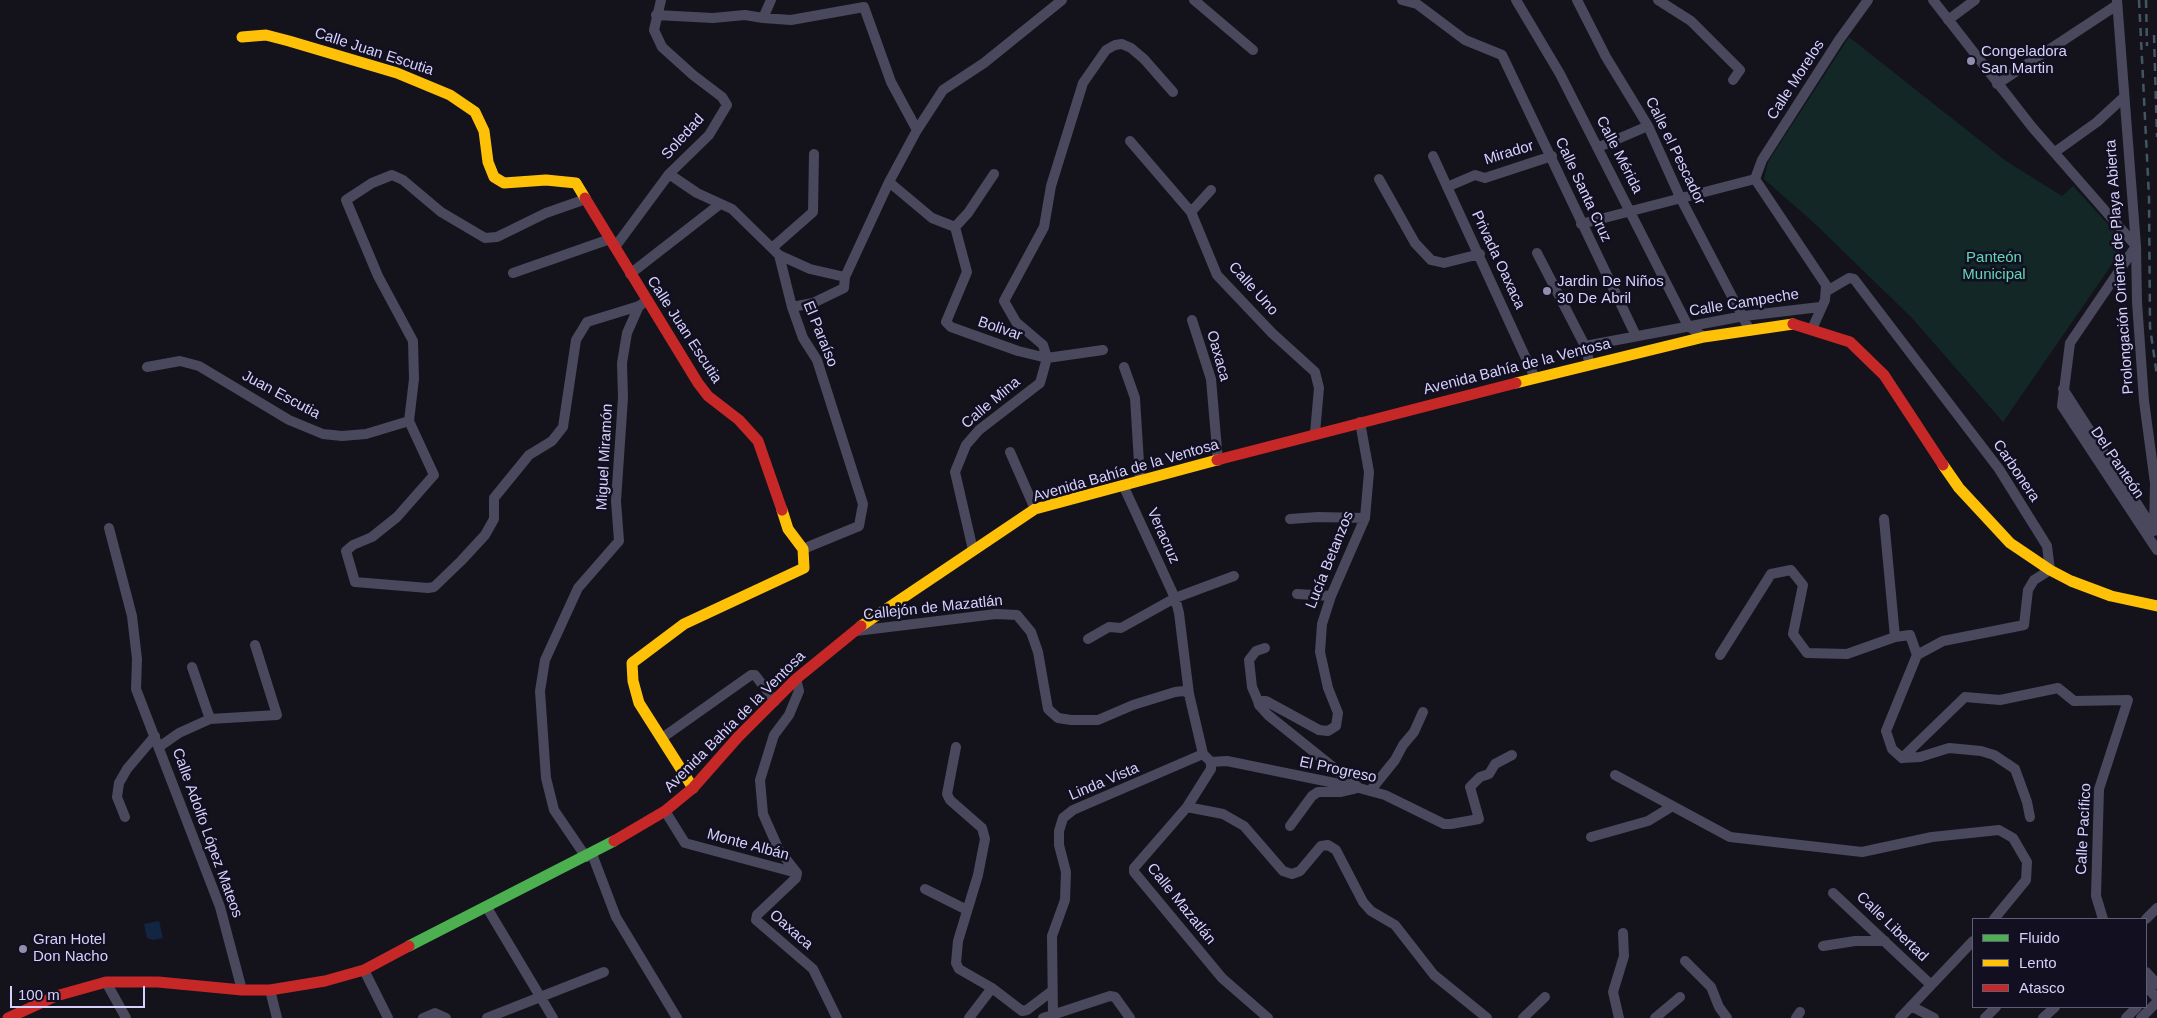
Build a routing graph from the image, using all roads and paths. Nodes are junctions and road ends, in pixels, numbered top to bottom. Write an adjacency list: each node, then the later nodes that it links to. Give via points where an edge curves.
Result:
1 (661, 0): 13 (street)
2 (771, 0): 14 (street)
3 (1062, 0): 23 (street, via 984,64 943,90)
4 (1194, 0): 17 (street)
5 (1402, 0): 29 (street, Calle Santa Cruz, via 1417,4 1465,40 1502,55)
6 (1516, 0): 25 (street, Calle Mérida)
7 (1577, 0): 22 (street, Calle el Pescador, via 1606,57)
8 (1658, 0): 18 (street, via 1691,21 1740,70)
9 (1868, 0): 33 (street, Calle Morelos, via 1762,160)
10 (1933, 0): 15 (street)
11 (1975, 0): 15 (street)
12 (2117, 3): 19 (street); 21 (street, Prolongación Oriente de Playa Abierta)
13 (656, 15): 14 (street, via 712,18 746,15); 30 (street, Soledad, via 655,37 662,47 722,97 727,106 709,135)
14 (763, 18): 23 (street, via 791,20 864,7 891,82)
15 (1948, 20): 19 (street)
16 (242, 37): 38 (main road, Calle Juan Escutia, via 266,35 290,41 397,72 450,95 475,112 484,131 488,162 494,177 504,183 546,180 576,183)
17 (1254, 50)
18 (1733, 80)
19 (1997, 84): 26 (street)
20 (1173, 92): 65 (street, via 1132,48 1122,44 1106,50 1083,83 1051,186 1044,227 1004,301 1016,322 1043,345)
21 (2123, 98): 26 (street, via 2097,122); 45 (street, Prolongación Oriente de Playa Abierta)
22 (1648, 126): 25 (street); 37 (street, Calle el Pescador)
23 (917, 130): 34 (street)
24 (1130, 141): 41 (street, Calle Uno)
25 (1599, 147): 40 (street, Calle Mérida)
26 (2055, 152): 45 (street)
27 (814, 154): 46 (street, via 813,212)
28 (1433, 156): 35 (street, Privada Oaxaca)
29 (1552, 156): 35 (street, Mirador, via 1485,178 1475,175); 42 (street, Calle Santa Cruz)
30 (668, 174): 39 (street); 44 (street, Soledad)
31 (994, 174): 43 (street)
32 (1379, 179): 48 (street, via 1415,243 1431,260 1444,263)
33 (1755, 179): 37 (street); 52 (street, via 1824,280)
34 (888, 182): 43 (street, via 932,218); 51 (street)
35 (1447, 187): 48 (street, Privada Oaxaca)
36 (1211, 190): 41 (street)
37 (1680, 197): 40 (street); 56 (street, Calle el Pescador)
38 (586, 199): 44 (main road, Calle Juan Escutia); 71 (street, via 546,213 497,237 485,238 441,212 403,180 392,175 372,182 346,200 378,276 413,341 414,378)
39 (720, 204): 46 (street, via 732,209); 50 (street)
40 (1630, 210): 42 (street); 58 (street, Calle Mérida)
41 (1191, 212): 73 (street, Calle Uno, via 1217,275 1272,333 1315,372 1319,388)
42 (1581, 224): 61 (street, Calle Santa Cruz)
43 (955, 227): 65 (street, Bolivar, via 967,272 946,322 951,327 1018,352)
44 (613, 243): 49 (street); 50 (main road, Calle Juan Escutia)
45 (2136, 246): 70 (street, Del Panteón, via 2069,347); 83 (street, Prolongación Oriente de Playa Abierta, via 2137,302 2144,401 2155,482)
46 (775, 252): 51 (street, via 810,268); 54 (street, El Paraíso)
47 (1537, 253): 63 (street)
48 (1480, 254): 69 (street, Privada Oaxaca)
49 (513, 273)
50 (630, 274): 53 (main road, Calle Juan Escutia)
51 (845, 277): 54 (street, via 844,288 813,303)
52 (1827, 291): 55 (street); 87 (street, Carbonera, via 1849,278 1854,279 1999,469 2047,546)
53 (643, 304): 71 (street, via 587,322 576,340 563,427 552,441 528,454 494,498 494,519 485,535 434,587 355,582 346,551 372,537 398,517 434,475); 84 (main road, Calle Juan Escutia, via 708,396 739,420 758,441 788,529); 125 (street, Miguel Miramón, via 627,333 622,363 623,408 616,501 619,542 578,588 545,660 540,691 546,778 554,810)
54 (792, 307): 84 (street, El Paraíso, via 803,338 817,360 863,504 859,526)
55 (1820, 307): 56 (street, Calle Campeche); 59 (street)
56 (1744, 316): 58 (street, Calle Campeche); 60 (street, Calle el Pescador)
57 (1192, 320): 75 (street, Oaxaca, via 1211,379)
58 (1688, 326): 61 (street, Calle Campeche); 62 (street)
59 (1812, 329): 60 (main road, Avenida Bahía de la Ventosa, via 1796,324); 87 (main road, Avenida Bahía de la Ventosa, via 1850,342 1884,375 1959,488 2010,543)
60 (1750, 331): 62 (main road, Avenida Bahía de la Ventosa)
61 (1636, 336): 63 (street, Calle Campeche)
62 (1704, 337): 66 (main road, Avenida Bahía de la Ventosa)
63 (1585, 346): 66 (street)
64 (1104, 350): 65 (street)
65 (1047, 358): 85 (street, Calle Mina, via 1040,382 979,430 959,460 955,472)
66 (1590, 365): 69 (main road, Avenida Bahía de la Ventosa)
67 (146, 367): 71 (street, Juan Escutia, via 180,361 199,366 289,420 323,434 366,434)
68 (1124, 367): 76 (street, via 1135,398)
69 (1535, 378): 72 (main road, Avenida Bahía de la Ventosa)
70 (2063, 389): 83 (street, Del Panteón); 86 (street, Del Panteón, via 2063,410)
71 (409, 421)
72 (1360, 422): 73 (main road, Avenida Bahía de la Ventosa); 79 (street, Lucía Betanzos, via 1369,472)
73 (1315, 433): 75 (main road, Avenida Bahía de la Ventosa)
74 (1010, 452): 78 (street)
75 (1218, 461): 76 (main road, Avenida Bahía de la Ventosa)
76 (1140, 479): 77 (main road, Avenida Bahía de la Ventosa)
77 (1123, 485): 78 (main road, Avenida Bahía de la Ventosa); 91 (street, Veracruz)
78 (1036, 510): 85 (main road, Avenida Bahía de la Ventosa)
79 (1365, 518): 80 (street); 90 (street, Lucía Betanzos)
80 (1290, 519)
81 (1884, 519): 94 (street)
82 (109, 528): 107 (street, Calle Adolfo López Mateos, via 132,616 137,659 136,689)
83 (2156, 533)
84 (803, 549): 108 (main road, via 804,568 684,624 632,664 639,703)
85 (973, 550): 93 (main road, Avenida Bahía de la Ventosa)
86 (2157, 550)
87 (2050, 570): 92 (main road, Avenida Bahía de la Ventosa, via 2111,596); 99 (street, via 2034,580 2028,590 2024,624 1943,641)
88 (1234, 576): 91 (street)
89 (1298, 594): 90 (street)
90 (1330, 596): 104 (street, Lucía Betanzos, via 1322,624 1320,652 1328,688 1338,713 1336,726 1328,731 1319,730 1266,702)
91 (1175, 598): 95 (street, via 1121,628 1109,628); 102 (street)
92 (2157, 606)
93 (856, 631): 101 (main road, Avenida Bahía de la Ventosa); 102 (street, Callejón de Mazatlán, via 996,614 1017,616 1031,632 1038,652 1048,709 1058,718 1098,720 1175,692)
94 (1895, 636): 98 (street, via 1847,654 1807,653 1793,634 1803,585 1791,570 1771,574); 99 (street, via 1910,635)
95 (1088, 639)
96 (254, 645): 106 (street, via 277,715)
97 (1265, 648): 104 (street, via 1256,651 1249,660 1252,687)
98 (1720, 655)
99 (1917, 655): 113 (street, via 1886,731 1892,749)
100 (192, 667): 106 (street)
101 (796, 679): 103 (main road, Avenida Bahía de la Ventosa); 126 (street, via 799,691 789,715 774,735 760,780 763,814 779,850)
102 (1190, 694): 111 (street)
103 (775, 700): 108 (street, via 756,675 751,675); 116 (main road, Avenida Bahía de la Ventosa)
104 (1258, 701): 117 (street, via 1262,709)
105 (1423, 712): 117 (street, via 1395,760)
106 (210, 718): 110 (street, via 179,733)
107 (155, 736): 110 (street, Calle Adolfo López Mateos); 121 (street, via 127,769 120,783 118,798)
108 (662, 738): 116 (main road)
109 (956, 747): 131 (street, via 947,794 982,828 986,839)
110 (159, 748): 146 (street, Calle Adolfo López Mateos, via 220,907)
111 (1203, 754): 114 (street); 148 (street, Linda Vista, via 1073,810 1063,818 1059,845 1066,872 1065,900 1053,929)
112 (1512, 755): 117 (street, El Progreso, via 1495,764 1489,774 1470,787 1479,819 1444,824 1385,795)
113 (1902, 758): 122 (street, via 1920,757 1949,748 1994,755 2015,769); 133 (street, Calle Pacífico, via 1965,697 2000,700 2058,688 2074,701 2128,700 2100,788 2096,896)
114 (1211, 762): 117 (street, El Progreso, via 1227,761); 118 (street, Calle Mazatlán, via 1211,769)
115 (1615, 775): 119 (street)
116 (694, 788): 120 (main road, Avenida Bahía de la Ventosa)
117 (1364, 789): 123 (street, via 1318,792)
118 (1187, 807): 172 (street, Calle Mazatlán, via 1134,868 1134,872 1222,978); 173 (street, via 1223,814 1244,826 1283,871 1292,874 1300,871 1321,846 1328,845 1336,850 1371,911 1395,925 1434,975)
119 (1671, 807): 124 (street, via 1648,821); 132 (street, via 1730,838 1862,852 1932,837 1999,830 2013,838 2027,862 2026,880)
120 (665, 811): 125 (main road, Avenida Bahía de la Ventosa); 126 (street, Monte Albán, via 685,843)
121 (125, 817)
122 (2030, 817)
123 (1290, 826)
124 (1590, 837)
125 (589, 856): 129 (main road, Avenida Bahía de la Ventosa); 168 (street, Miguel Miramón, via 616,917)
126 (797, 873): 169 (street, Oaxaca, via 796,878 757,915 756,920 813,969)
127 (925, 889): 131 (street)
128 (1833, 892): 136 (street, Calle Libertad)
129 (486, 906): 140 (main road, Avenida Bahía de la Ventosa); 150 (street)
130 (2157, 908): 134 (street)
131 (967, 910): 145 (street, via 958,941 956,963)
132 (1995, 918)
133 (2104, 918)
134 (2147, 918)
135 (1623, 933): 175 (street, via 1624,956 1613,992)
136 (1885, 941): 138 (street); 144 (street, Calle Libertad)
137 (1972, 942): 144 (street)
138 (1823, 946)
139 (1685, 961): 177 (street, via 1711,987)
140 (364, 970): 147 (main road, Avenida Bahía de la Ventosa, via 325,981); 163 (street)
141 (604, 972): 150 (street)
142 (2147, 975): 149 (street)
143 (106, 982): 146 (main road, Avenida Bahía de la Ventosa, via 158,982); 158 (main road, Avenida Bahía de la Ventosa, via 56,996); 161 (street)
144 (1930, 984): 153 (street)
145 (992, 988): 148 (street, via 1022,1011); 170 (street)
146 (242, 990): 147 (main road, Avenida Bahía de la Ventosa)
147 (270, 990): 162 (street)
148 (1052, 991): 159 (street, Linda Vista)
149 (2153, 993): 154 (street)
150 (540, 996): 166 (street); 167 (street)
151 (1545, 997): 174 (street)
152 (1680, 997): 176 (street)
153 (1911, 1006): 178 (street); 179 (street)
154 (2147, 1006)
155 (1995, 1008): 180 (street)
156 (2054, 1008): 181 (street)
157 (2136, 1008): 182 (street)
158 (26, 1014): 160 (main road, Avenida Bahía de la Ventosa)
159 (1048, 1016): 171 (street, via 1110,996 1115,997)
160 (8, 1018)
161 (126, 1018)
162 (277, 1018)
163 (388, 1018)
164 (423, 1018): 165 (street, via 436,1013)
165 (446, 1018)
166 (487, 1018)
167 (553, 1018)
168 (677, 1018)
169 (837, 1018)
170 (969, 1018)
171 (1130, 1018)
172 (1268, 1018)
173 (1487, 1018)
174 (1523, 1018)
175 (1619, 1018)
176 (1655, 1018)
177 (1727, 1018)
178 (1900, 1018)
179 (1934, 1018)
180 (1984, 1018)
181 (2044, 1018)
182 (2126, 1018)

